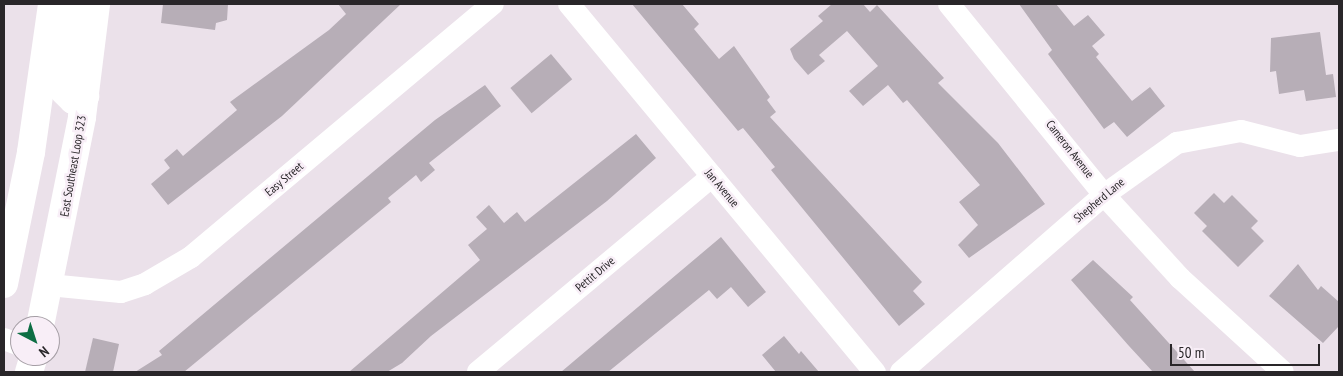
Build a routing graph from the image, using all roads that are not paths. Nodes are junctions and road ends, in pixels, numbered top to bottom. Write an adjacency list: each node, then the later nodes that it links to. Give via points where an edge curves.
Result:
1 (52, 4): 11 (highway, via 31,152)
2 (73, 4): 7 (highway, via 64,91 73,100)
3 (96, 4): 7 (highway, East Southeast Loop 323)
4 (493, 4): 12 (street, Easy Street, via 191,256 146,284 121,292)
5 (569, 4): 9 (street, Jan Avenue)
6 (949, 4): 10 (street, Cameron Avenue)
7 (85, 96): 12 (highway, East Southeast Loop 323)
8 (1339, 140): 10 (street, Shepherd Lane, via 1300,146 1241,131 1208,134 1177,143 1149,159)
9 (712, 176): 14 (street, Pettit Drive); 15 (street, Jan Avenue)
10 (1104, 195): 16 (street, Shepherd Lane); 17 (street, Cameron Avenue, via 1180,278)
11 (4, 284)
12 (50, 285): 13 (highway, East Southeast Loop 323)
13 (42, 316)
14 (478, 372)
15 (875, 372)
16 (901, 372)
17 (1283, 372)

